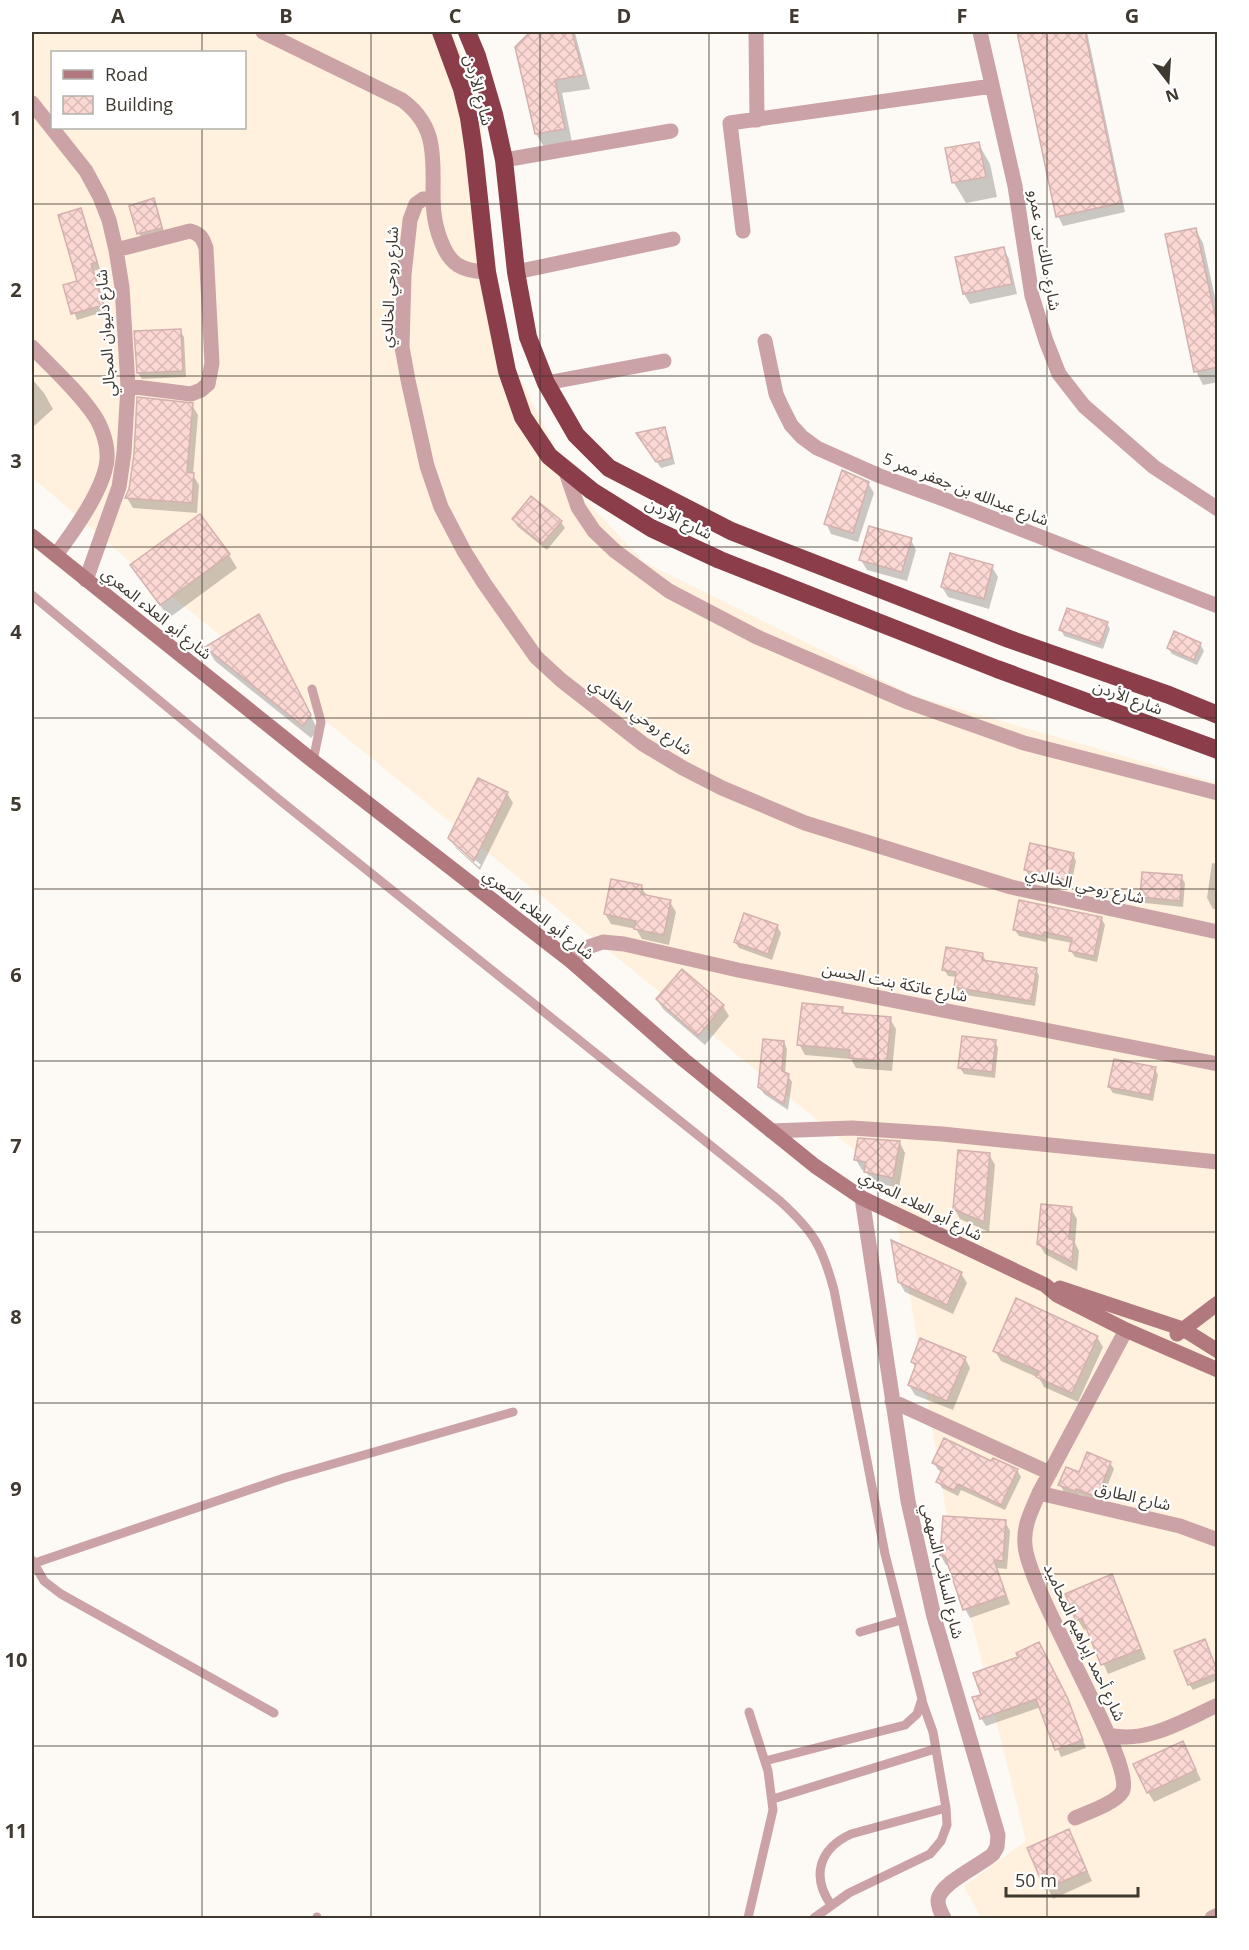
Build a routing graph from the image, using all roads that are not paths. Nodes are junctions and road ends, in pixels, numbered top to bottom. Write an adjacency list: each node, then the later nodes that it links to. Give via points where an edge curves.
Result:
1 (263, 32): 13 (street, via 415,109 431,144)
2 (441, 32): 17 (highway, شارع الأردن, via 469,118)
3 (467, 32): 12 (highway, شارع الأردن, via 491,104)
4 (756, 32): 8 (street)
5 (980, 32): 6 (street, شارع مالك بن عمرو)
6 (992, 86): 8 (street); 27 (street, شارع مالك بن عمرو, via 1015,186 1032,296 1059,374 1084,406 1154,467)
7 (32, 103): 9 (street, شارع دليوان المجالي)
8 (758, 120): 14 (street, via 730,123)
9 (51, 127)
10 (53, 129): 16 (street, شارع دليوان المجالي, via 86,171 109,220)
11 (671, 132): 12 (street)
12 (504, 160): 18 (highway, شارع الأردن)
13 (432, 199): 17 (street, via 435,226 452,262 472,271); 40 (street, شارع روحي الخالدي, via 416,204 410,220 402,346 427,466 441,507 464,551 536,657 643,744 682,768 805,823 1011,887)
14 (743, 231)
15 (673, 239): 18 (street)
16 (116, 250): 23 (street, شارع دليوان المجالي); 23 (street, via 190,231 202,237 206,248 212,363 208,384 191,394)
17 (487, 272): 24 (highway, شارع الأردن, via 516,401 544,450)
18 (516, 272): 22 (highway, شارع الأردن, via 528,337)
19 (765, 341): 32 (street, شارع عبدالله بن جعفر ممر 5, via 780,405 791,425 817,448)
20 (32, 347): 25 (street, via 96,417 108,453)
21 (664, 361): 22 (street)
22 (546, 383): 33 (highway, شارع الأردن, via 576,435 609,468 731,531)
23 (128, 386): 26 (street, شارع دليوان المجالي)
24 (566, 472): 34 (highway, شارع الأردن, via 651,528 720,560); 39 (street, via 578,507 594,531 615,551 669,591 757,637 909,702 1024,743)
25 (103, 476): 26 (street); 29 (street)
26 (120, 478): 30 (street, شارع دليوان المجالي)
27 (1218, 508)
28 (32, 536): 29 (street, شارع أبو العلاء المعري)
29 (56, 555): 30 (street, شارع أبو العلاء المعري)
30 (86, 580): 38 (street, شارع أبو العلاء المعري)
31 (32, 595): 59 (lane, via 286,805 780,1200 807,1226 824,1255 834,1290)
32 (1218, 606)
33 (1009, 639): 34 (highway); 36 (highway, شارع الأردن)
34 (998, 669): 37 (highway, شارع الأردن)
35 (312, 689): 38 (lane, via 321,722)
36 (1218, 715)
37 (1218, 750)
38 (313, 760): 41 (street, شارع أبو العلاء المعري)
39 (1218, 793)
40 (1218, 932)
41 (571, 961): 42 (street, شارع عاتكة بنت الحسن, via 588,947 603,942 624,944); 43 (street, شارع أبو العلاء المعري)
42 (1218, 1064)
43 (771, 1131): 44 (street, via 852,1128); 45 (street, شارع أبو العلاء المعري)
44 (1218, 1162)
45 (862, 1198): 46 (street, شارع أبو العلاء المعري); 53 (street, شارع السائب السهمي)
46 (1045, 1285): 48 (street, شارع أبو العلاء المعري); 49 (street, شارع أبو العلاء المعري)
47 (1218, 1303): 48 (street)
48 (1183, 1329): 50 (street); 51 (street, شارع أبو العلاء المعري)
49 (1126, 1330): 50 (street, شارع أبو العلاء المعري); 55 (street, شارع أحمد إبراهيم المحاميد)
50 (1163, 1345): 52 (street, شارع أبو العلاء المعري)
51 (1218, 1351)
52 (1218, 1370)
53 (892, 1401): 55 (street); 75 (street, شارع السائب السهمي, via 908,1502 934,1617 998,1835 993,1854 942,1891 938,1900)
54 (513, 1412): 58 (lane, via 284,1478)
55 (1050, 1473): 56 (street, شارع أحمد إبراهيم المحاميد)
56 (1039, 1493): 57 (street, شارع الطارق, via 1180,1526); 65 (street, شارع أحمد إبراهيم المحاميد, via 1025,1530 1028,1561)
57 (1218, 1540)
58 (32, 1562): 64 (lane, via 44,1581 61,1594)
59 (901, 1620): 60 (lane); 61 (lane)
60 (860, 1632)
61 (921, 1699): 66 (lane); 67 (lane, via 917,1714 905,1725)
62 (1218, 1705): 65 (street, شارع أحمد إبراهيم المحاميد, via 1146,1734 1128,1738)
63 (749, 1712): 67 (lane)
64 (274, 1713)
65 (1109, 1735): 70 (street, via 1125,1785 1112,1800)
66 (935, 1749): 68 (lane); 69 (lane)
67 (765, 1761): 68 (lane)
68 (772, 1799): 73 (lane, via 767,1840)
69 (946, 1808): 71 (lane, via 945,1833 930,1854); 71 (lane, via 840,1839 830,1848 820,1870 820,1883)
70 (1075, 1818)
71 (831, 1905): 74 (lane)
72 (1218, 1915): 76 (street)
73 (748, 1918)
74 (814, 1918)
75 (944, 1918)
76 (1212, 1918)

